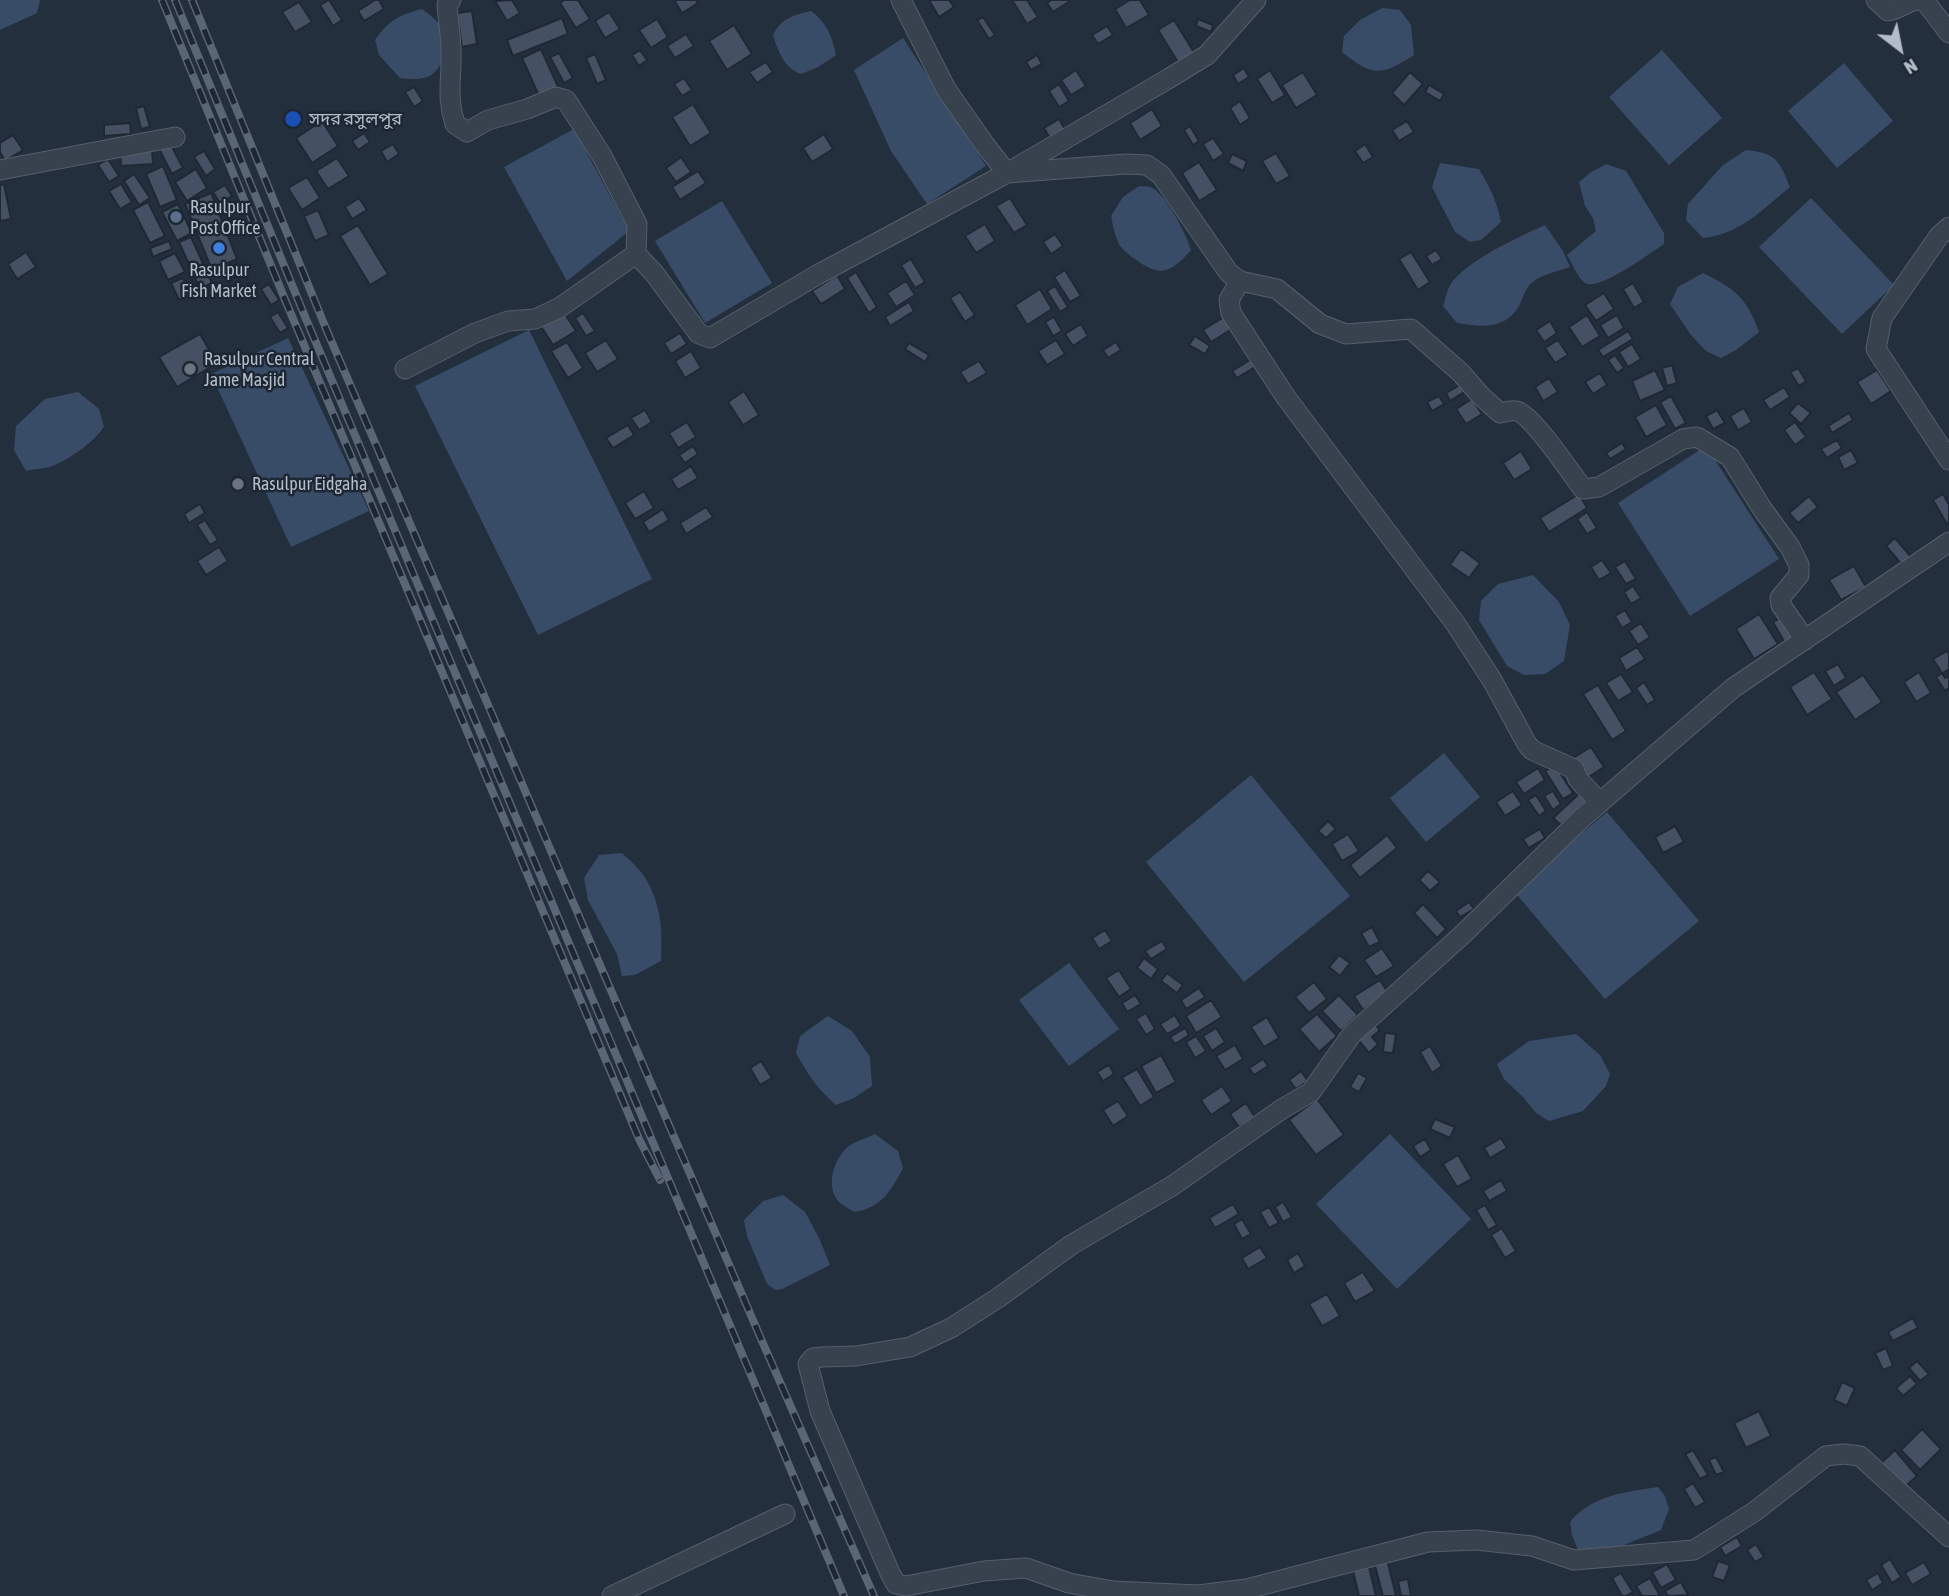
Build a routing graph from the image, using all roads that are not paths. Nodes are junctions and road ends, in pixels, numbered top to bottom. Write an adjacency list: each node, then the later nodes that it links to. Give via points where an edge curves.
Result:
1 (451, 0): 12 (street, via 447,5 450,108 455,124 467,132 556,97 566,100 637,224)
2 (901, 0): 10 (street, via 946,89)
3 (1256, 0): 10 (street, via 1207,55)
4 (1875, 0): 5 (street, via 1888,12)
5 (1918, 0)
6 (1924, 0): 7 (street)
7 (1949, 33)
8 (175, 137): 9 (street)
9 (0, 170)
10 (1007, 173): 12 (street, via 710,338 699,334); 13 (street, via 1147,165 1161,175 1211,250)
11 (1949, 226): 15 (street, via 1882,318 1876,349)
12 (636, 254): 14 (street, via 559,309 475,333)
13 (1240, 281): 17 (street, via 1277,289 1320,324 1346,334 1411,329 1500,413 1514,410 1534,424 1583,489 1599,487 1682,439 1697,437 1730,457 1799,565 1799,575 1780,598); 18 (street, via 1229,299 1231,313 1285,396 1455,623 1532,750 1574,769)
14 (405, 369)
15 (1949, 460)
16 (1949, 542): 17 (street)
17 (1805, 640): 18 (street, via 1733,688)
18 (1600, 803): 21 (street, via 1352,1034 1311,1092 1172,1186 1071,1245 951,1328 910,1347 813,1359 808,1364 820,1411 896,1584)
19 (785, 1514): 22 (street)
20 (1949, 1537): 21 (street, via 1860,1456 1844,1454 1826,1457 1694,1550 1574,1560 1532,1546 1476,1540 1428,1542 1247,1589 1198,1595 1113,1591 1069,1583 1026,1568 984,1571)
21 (920, 1590)
22 (612, 1596)

